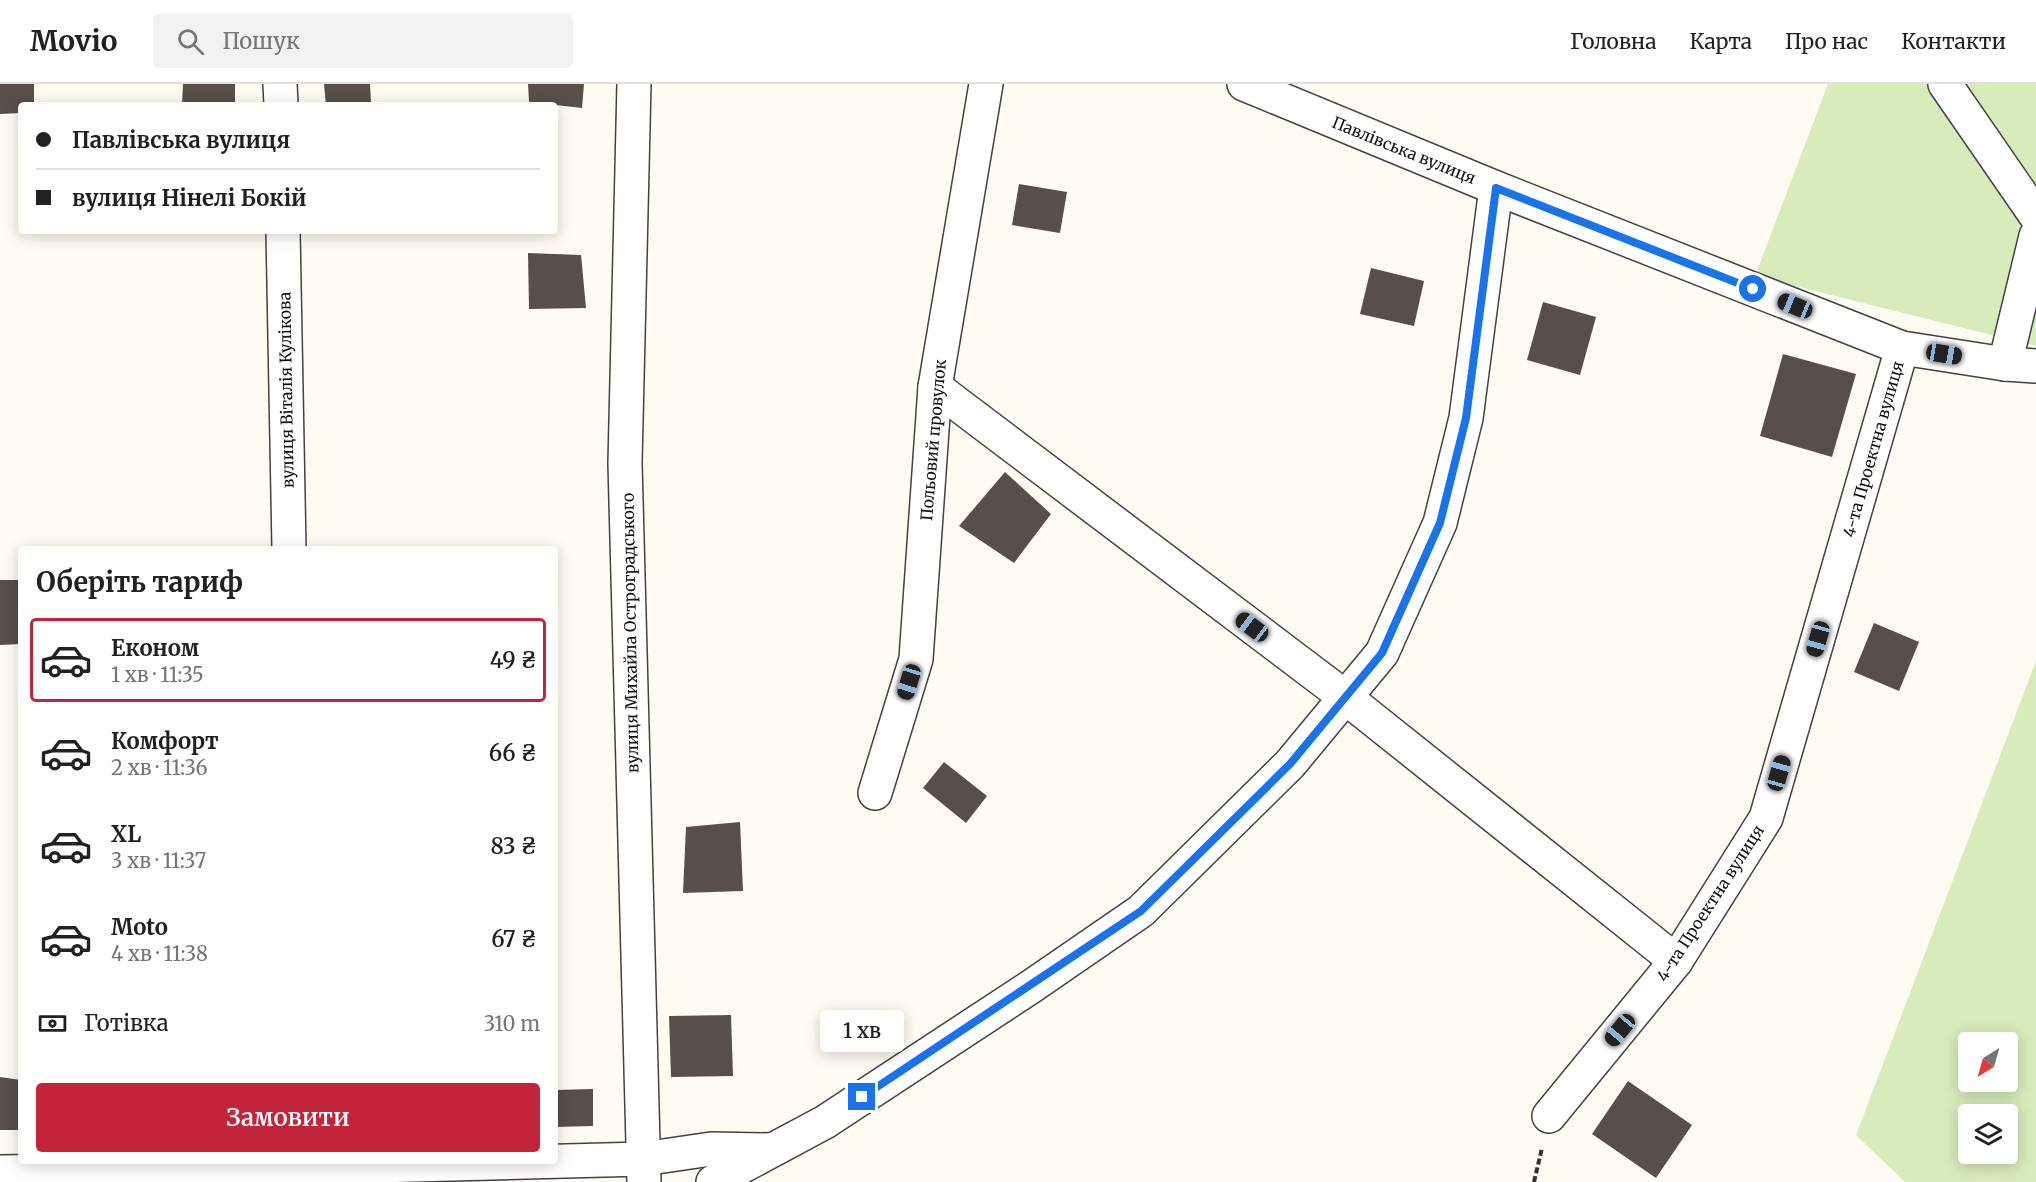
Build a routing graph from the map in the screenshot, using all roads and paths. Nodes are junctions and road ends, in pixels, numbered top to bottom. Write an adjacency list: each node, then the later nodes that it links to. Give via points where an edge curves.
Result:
1 (280, 84): 6 (street)
2 (634, 84): 21 (street, вулиця Михайла Остроградського, via 625,463)
3 (986, 84): 13 (street, Польовий провулок)
4 (1244, 84): 7 (street, Павлівська вулиця)
5 (1945, 84): 8 (street)
6 (281, 102)
7 (1496, 188): 11 (street, Павлівська вулиця); 15 (street, via 1466,418 1440,523 1382,653)
8 (2036, 216)
9 (283, 234): 14 (street, вулиця Віталія Кулікова)
10 (2036, 236): 12 (street)
11 (1902, 348): 12 (street, Павлівська вулиця); 17 (street, 4-та Проектна вулиця, via 1766,818)
12 (2021, 365)
13 (935, 387): 15 (street); 16 (street, Польовий провулок, via 916,659)
14 (289, 546)
15 (1345, 697): 17 (street); 19 (street, via 1290,764 1141,911 835,1115)
16 (875, 793)
17 (1676, 961): 18 (street, 4-та Проектна вулиця)
18 (1549, 1116)
19 (775, 1150): 21 (street, via 711,1149); 23 (street)
20 (300, 1165): 21 (street); 22 (street)
21 (644, 1171)
22 (0, 1172)
23 (713, 1182)

